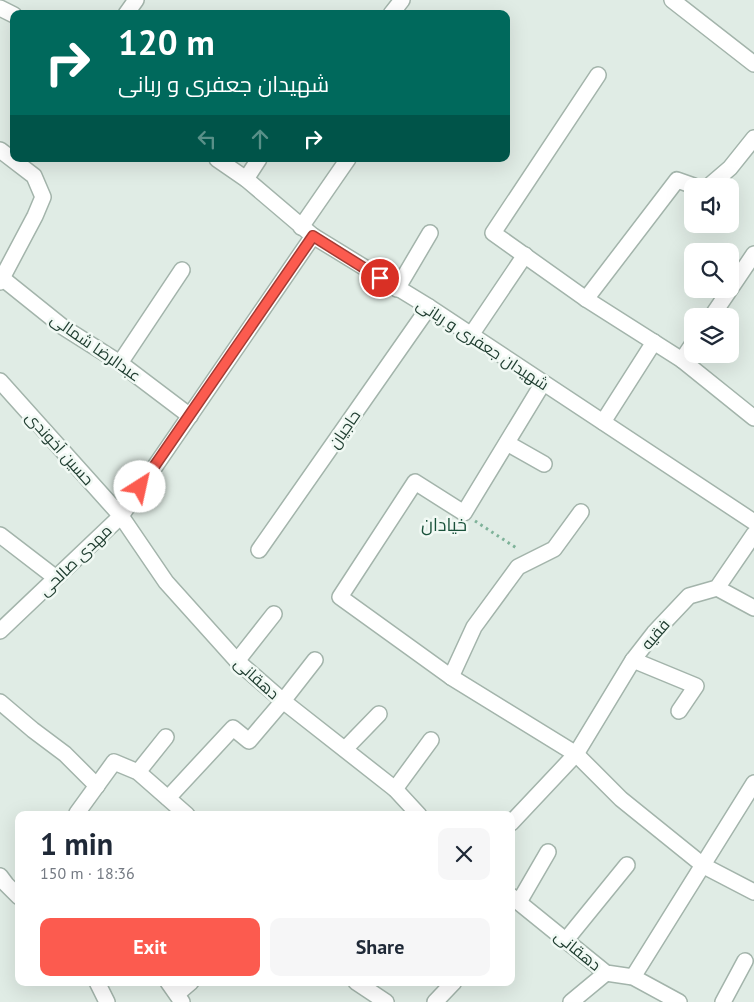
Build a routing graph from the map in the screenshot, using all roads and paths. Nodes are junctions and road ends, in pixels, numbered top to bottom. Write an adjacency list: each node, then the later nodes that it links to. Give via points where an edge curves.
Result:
1 (672, 0): 2 (street)
2 (754, 64)
3 (598, 76): 15 (street, via 493,233)
4 (754, 138): 9 (street)
5 (221, 162): 10 (street, شهیدان جعفری و ربانی)
6 (258, 162): 10 (street)
7 (346, 162): 12 (street, مهدی صالحی)
8 (34, 165): 17 (street, via 34,176 43,197)
9 (718, 178)
10 (246, 179): 12 (street, شهیدان جعفری و ربانی)
11 (684, 183): 19 (street, via 676,180)
12 (307, 232): 18 (street, شهیدان جعفری و ربانی); 29 (street, مهدی صالحی)
13 (430, 233): 18 (street)
14 (754, 254): 21 (street)
15 (525, 255): 19 (street); 22 (street)
16 (182, 270): 26 (street)
17 (1, 280): 26 (street, عبدالرضا شمالی)
18 (397, 289): 20 (street, شهیدان جعفری و ربانی)
19 (586, 298): 23 (street)
20 (429, 308): 22 (street, شهیدان جعفری و ربانی); 40 (street, حاجیان)
21 (717, 308)
22 (472, 335): 28 (street, شهیدان جعفری و ربانی)
23 (654, 342): 25 (street); 31 (street)
24 (684, 357): 25 (street)
25 (682, 360): 30 (street)
26 (120, 363): 29 (street, عبدالرضا شمالی)
27 (0, 381): 36 (street, حسین آخوندی)
28 (543, 383): 31 (street, شهیدان جعفری و ربانی); 32 (street)
29 (190, 416): 36 (street, مهدی صالحی)
30 (754, 418)
31 (603, 422): 37 (street, شهیدان جعفری و ربانی)
32 (507, 443): 33 (street); 35 (street)
33 (544, 464)
34 (581, 512): 41 (street, via 554,549)
35 (464, 513): 41 (path); 50 (street, via 415,482 340,597)
36 (121, 516): 42 (street, مهدی صالحی); 49 (street, دهقانی, via 166,582)
37 (754, 522)
38 (754, 534): 43 (street)
39 (0, 535): 42 (street)
40 (259, 550)
41 (533, 559): 50 (street, via 518,567 474,627)
42 (56, 578): 46 (street, مهدی صالحی)
43 (717, 588): 44 (street); 48 (street, فقیه, via 689,596)
44 (754, 608)
45 (274, 614): 49 (street)
46 (0, 631)
47 (315, 660): 51 (street)
48 (633, 660): 53 (street, via 696,686); 58 (street, فقیه)
49 (237, 661): 51 (street, دهقانی)
50 (451, 677): 58 (street)
51 (283, 701): 57 (street, دهقانی); 63 (street, via 249,741 233,728)
52 (0, 702): 61 (street, via 65,754)
53 (679, 711)
54 (379, 714): 57 (street)
55 (166, 737): 59 (street)
56 (432, 740): 62 (street)
57 (345, 750): 62 (street, دهقانی)
58 (576, 754): 67 (street, فقیه); 70 (street, via 621,799)
59 (138, 772): 61 (street, via 114,762); 63 (street)
60 (754, 783): 70 (street)
61 (97, 786): 64 (street)
62 (395, 789): 66 (street, دهقانی)
63 (168, 798): 65 (street)
64 (78, 811)
65 (183, 811)
66 (415, 811)
67 (515, 819)
68 (548, 852): 74 (street)
69 (627, 865): 75 (street)
70 (704, 866): 72 (street); 78 (street)
71 (0, 876): 73 (street)
72 (754, 892)
73 (15, 893)
74 (515, 899): 75 (street, دهقانی)
75 (566, 940): 77 (street, دهقانی)
76 (745, 960): 87 (street)
77 (606, 973): 78 (street, دهقانی); 85 (street)
78 (633, 977): 86 (street, دهقانی)
79 (99, 986): 82 (street)
80 (361, 986): 83 (street)
81 (450, 986): 84 (street)
82 (107, 1002)
83 (386, 1002)
84 (435, 1002)
85 (571, 1002)
86 (679, 1002)
87 (723, 1002)

